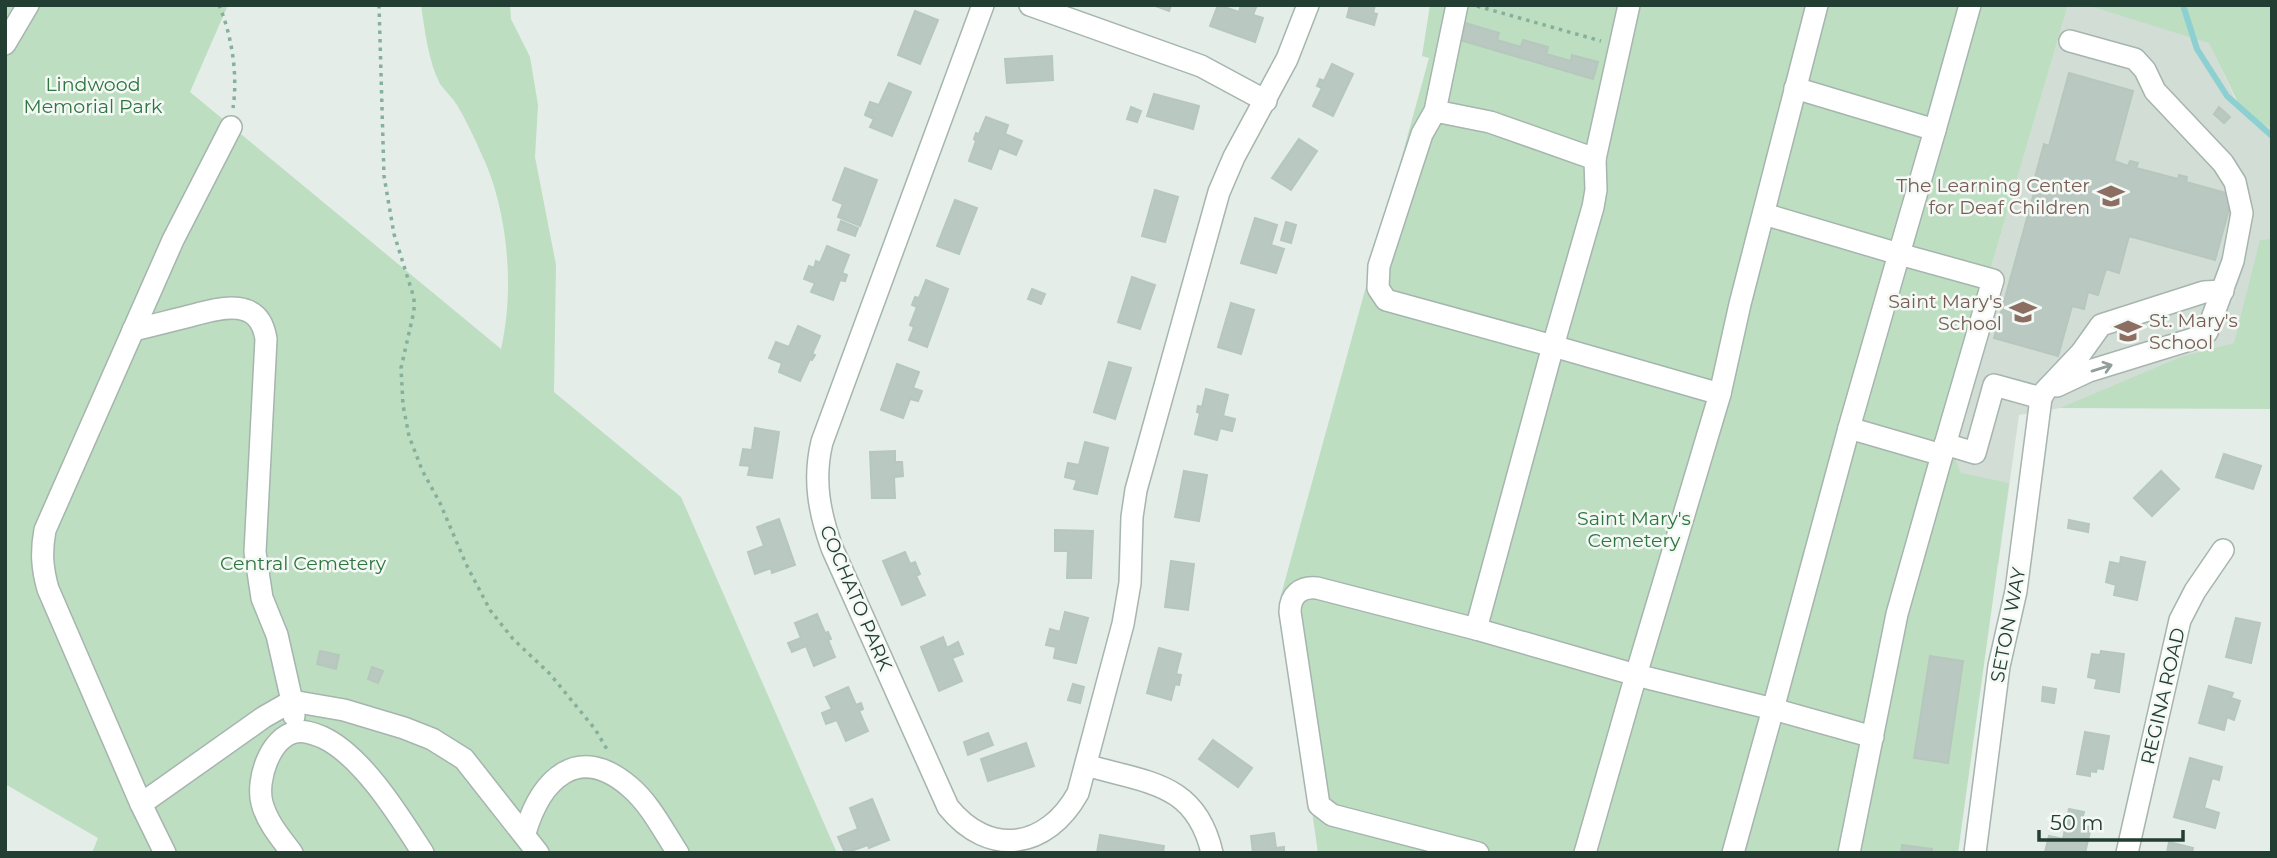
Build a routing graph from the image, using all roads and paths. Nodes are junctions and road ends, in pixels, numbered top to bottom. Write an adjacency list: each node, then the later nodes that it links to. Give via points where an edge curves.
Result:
1 (28, 5): 13 (street)
2 (219, 5): 18 (path, via 233,66)
3 (379, 5): 38 (path, via 384,176 394,234 414,298 401,368 409,436 490,610 595,729 604,741)
4 (983, 5): 37 (street, COCHATO PARK, via 822,442 818,498 838,564 948,807 964,825 996,841 1017,842 1038,834 1058,821 1073,803)
5 (1030, 5): 16 (street, via 1200,66)
6 (1457, 5): 17 (street)
7 (1472, 5): 14 (path)
8 (1629, 5): 14 (street)
9 (1817, 5): 15 (street)
10 (1970, 5): 19 (street)
11 (1305, 13): 16 (street, COCHATO PARK)
12 (2070, 41): 23 (street, via 2136,59 2160,97 2230,173 2242,213)
13 (5, 44)
14 (1620, 46): 20 (street)
15 (1795, 88): 19 (street); 21 (street)
16 (1266, 101): 37 (street, COCHATO PARK, via 1216,201 1136,490 1125,614)
17 (1435, 111): 20 (street, via 1490,122); 25 (street, via 1422,134 1383,253 1378,288 1386,300)
18 (231, 127): 24 (street, via 173,240)
19 (1935, 130): 22 (street)
20 (1595, 159): 25 (street, via 1593,207)
21 (1764, 215): 22 (street); 26 (street)
22 (1899, 254): 28 (street); 29 (street, via 1993,280)
23 (2223, 292): 27 (street, via 2203,292 2101,325); 27 (street, one-way to 23, via 2077,375 2202,336)
24 (134, 330): 33 (street, via 232,307 253,313 265,331 255,552 262,598 277,635); 39 (street, via 45,530 41,556 48,589)
25 (1553, 346): 26 (street); 31 (street)
26 (1720, 394): 32 (street)
27 (2041, 398): 29 (street, via 1994,385 1975,453); 51 (street, SETON WAY)
28 (1849, 428): 29 (street); 34 (street)
29 (1944, 450): 36 (street, via 1897,614)
30 (2222, 550): 52 (street, REGINA ROAD, via 2180,620)
31 (1476, 629): 32 (street); 47 (street, via 1313,587 1297,593 1290,605 1321,808 1332,815)
32 (1636, 674): 34 (street); 48 (street)
33 (292, 701): 35 (street); 39 (street); 40 (street, via 344,710 432,739 464,759)
34 (1773, 709): 36 (street); 49 (street)
35 (295, 732): 42 (street, via 268,758 260,780 265,813); 43 (street, via 325,738 348,757 384,793)
36 (1873, 737): 50 (street)
37 (1086, 765): 46 (street, via 1183,798 1199,817)
38 (614, 774): 40 (street, via 580,767 552,780 536,801); 45 (street, via 648,806)
39 (141, 804): 41 (street)
40 (524, 833): 44 (street)
41 (165, 853)
42 (292, 853)
43 (423, 853)
44 (538, 853)
45 (678, 853)
46 (1212, 853)
47 (1478, 853)
48 (1586, 853)
49 (1732, 853)
50 (1849, 853)
51 (1975, 853)
52 (2127, 853)

